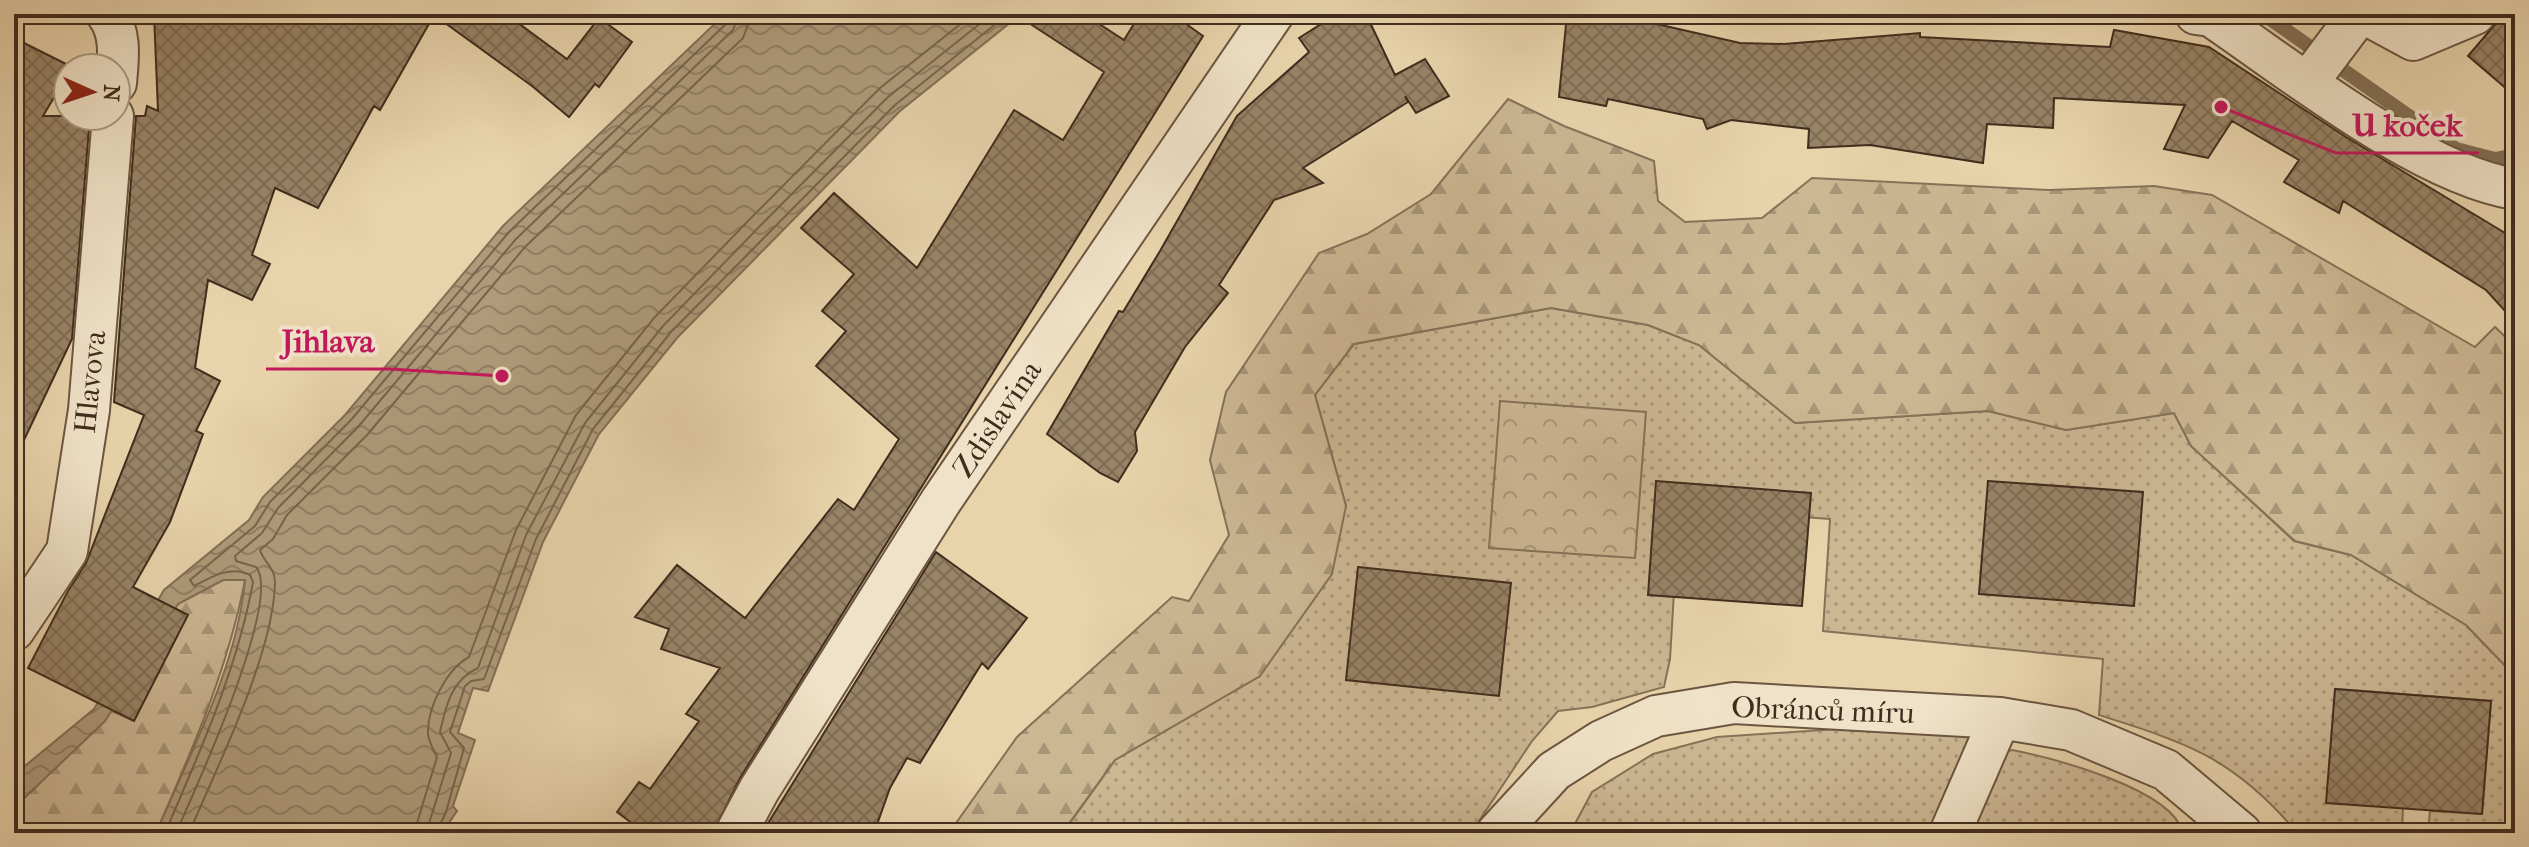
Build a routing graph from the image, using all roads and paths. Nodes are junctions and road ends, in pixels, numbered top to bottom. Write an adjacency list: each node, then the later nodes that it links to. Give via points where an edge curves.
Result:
1 (107, 14): 6 (street)
2 (1273, 14): 11 (street, Zdislavina, via 941,501)
3 (2196, 14): 5 (street)
4 (2475, 14): 5 (street, via 2413,40)
5 (2340, 40): 8 (street, via 2401,143 2485,184)
6 (119, 52)
7 (112, 132): 9 (street, Hlavova, via 89,410 67,551)
8 (2515, 189)
9 (14, 630)
10 (2000, 718): 12 (street, Obránců míru, via 1734,703 1656,716 1601,741 1554,771); 13 (street); 14 (street, Obránců míru, via 2071,730 2166,770)
11 (736, 833)
12 (1497, 833)
13 (1950, 833)
14 (2241, 833)

